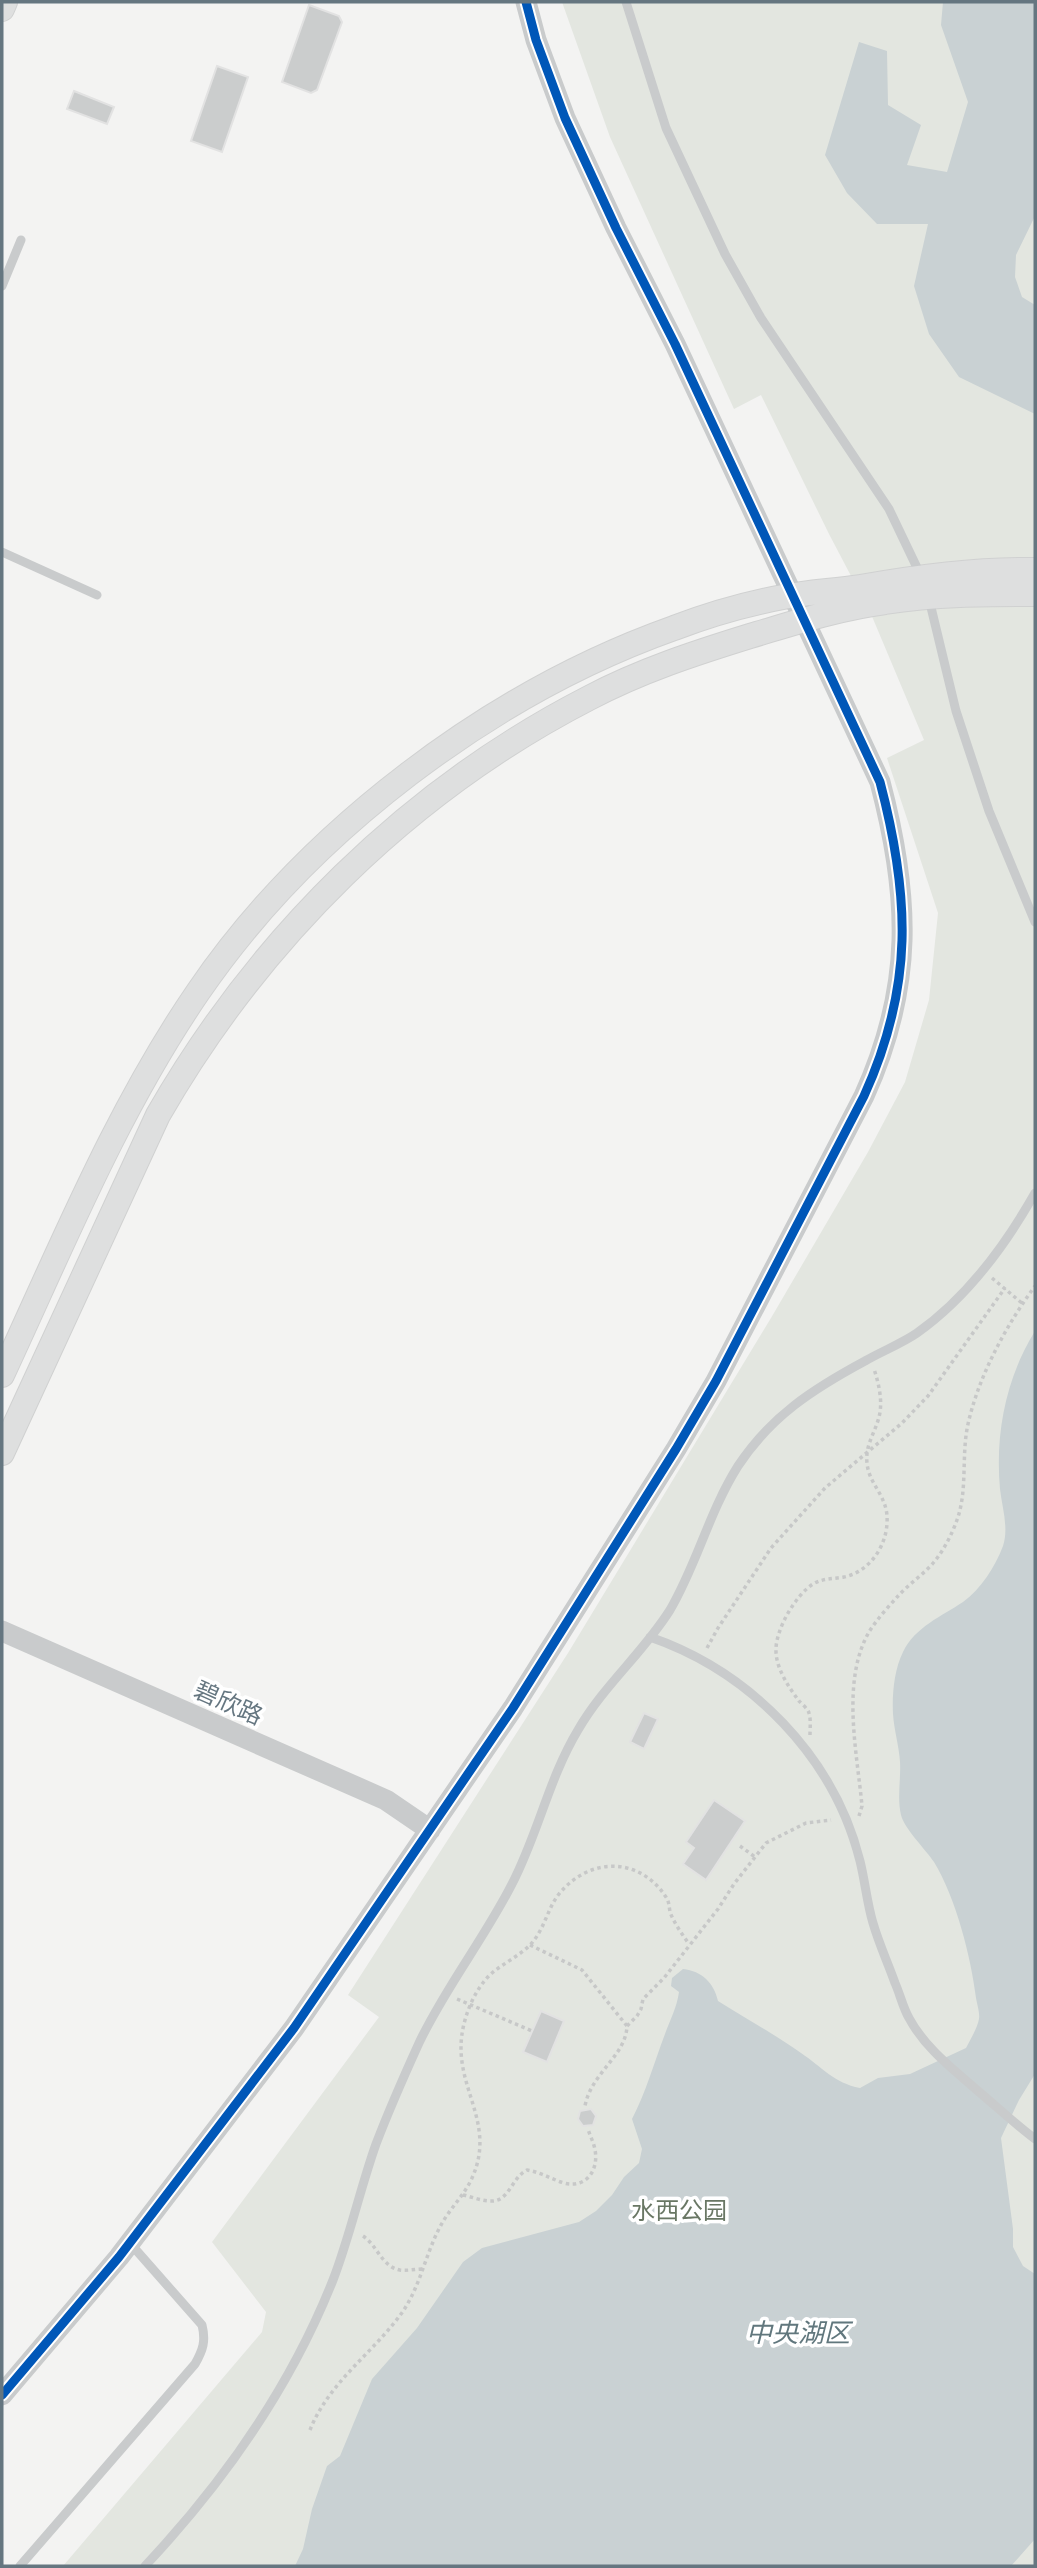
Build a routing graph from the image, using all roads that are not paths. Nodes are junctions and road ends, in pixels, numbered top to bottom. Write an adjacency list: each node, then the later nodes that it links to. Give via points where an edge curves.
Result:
1 (5, 2): 5 (main road)
2 (514, 2): 13 (street, via 550,109 609,238)
3 (526, 2): 13 (street, via 565,118 675,344)
4 (626, 2): 10 (lane, via 666,128 725,254 761,318 889,509)
5 (2, 9)
6 (21, 240): 7 (lane)
7 (2, 286)
8 (2, 552): 12 (lane)
9 (1035, 570): 10 (main road, via 978,571)
10 (925, 587): 11 (main road); 13 (main road); 14 (main road); 15 (lane, via 956,711 985,799)
11 (1035, 594)
12 (97, 595)
13 (787, 596): 14 (street); 17 (main road, via 675,627 543,685 442,749 391,787 320,851 229,950 166,1040 111,1140)
14 (799, 622): 18 (main road, via 683,657 558,715 492,754 415,811 329,890 254,973 185,1069 159,1115); 22 (street, via 862,770 883,834 893,907 893,947 880,1028 846,1112 708,1379)
15 (1035, 922)
16 (1035, 1193): 20 (lane, via 984,1270 956,1300 916,1334 789,1407 756,1442 715,1507 687,1577)
17 (2, 1375)
18 (2, 1453)
19 (2, 1631): 22 (street, 碧欣路, via 386,1800)
20 (650, 1637): 23 (lane, via 701,1659 736,1682 778,1716 809,1751 847,1820 873,1922 908,2018 934,2053); 28 (lane, via 595,1701 576,1732 514,1881 434,2012 376,2144 333,2279 303,2346 263,2416 191,2514)
21 (2, 1643): 22 (street, 碧欣路)
22 (423, 1832): 24 (street)
23 (1035, 2138)
24 (126, 2239): 25 (street); 26 (street); 27 (lane, via 202,2325 204,2348)
25 (2, 2379)
26 (2, 2395)
27 (20, 2566)
28 (145, 2566)

